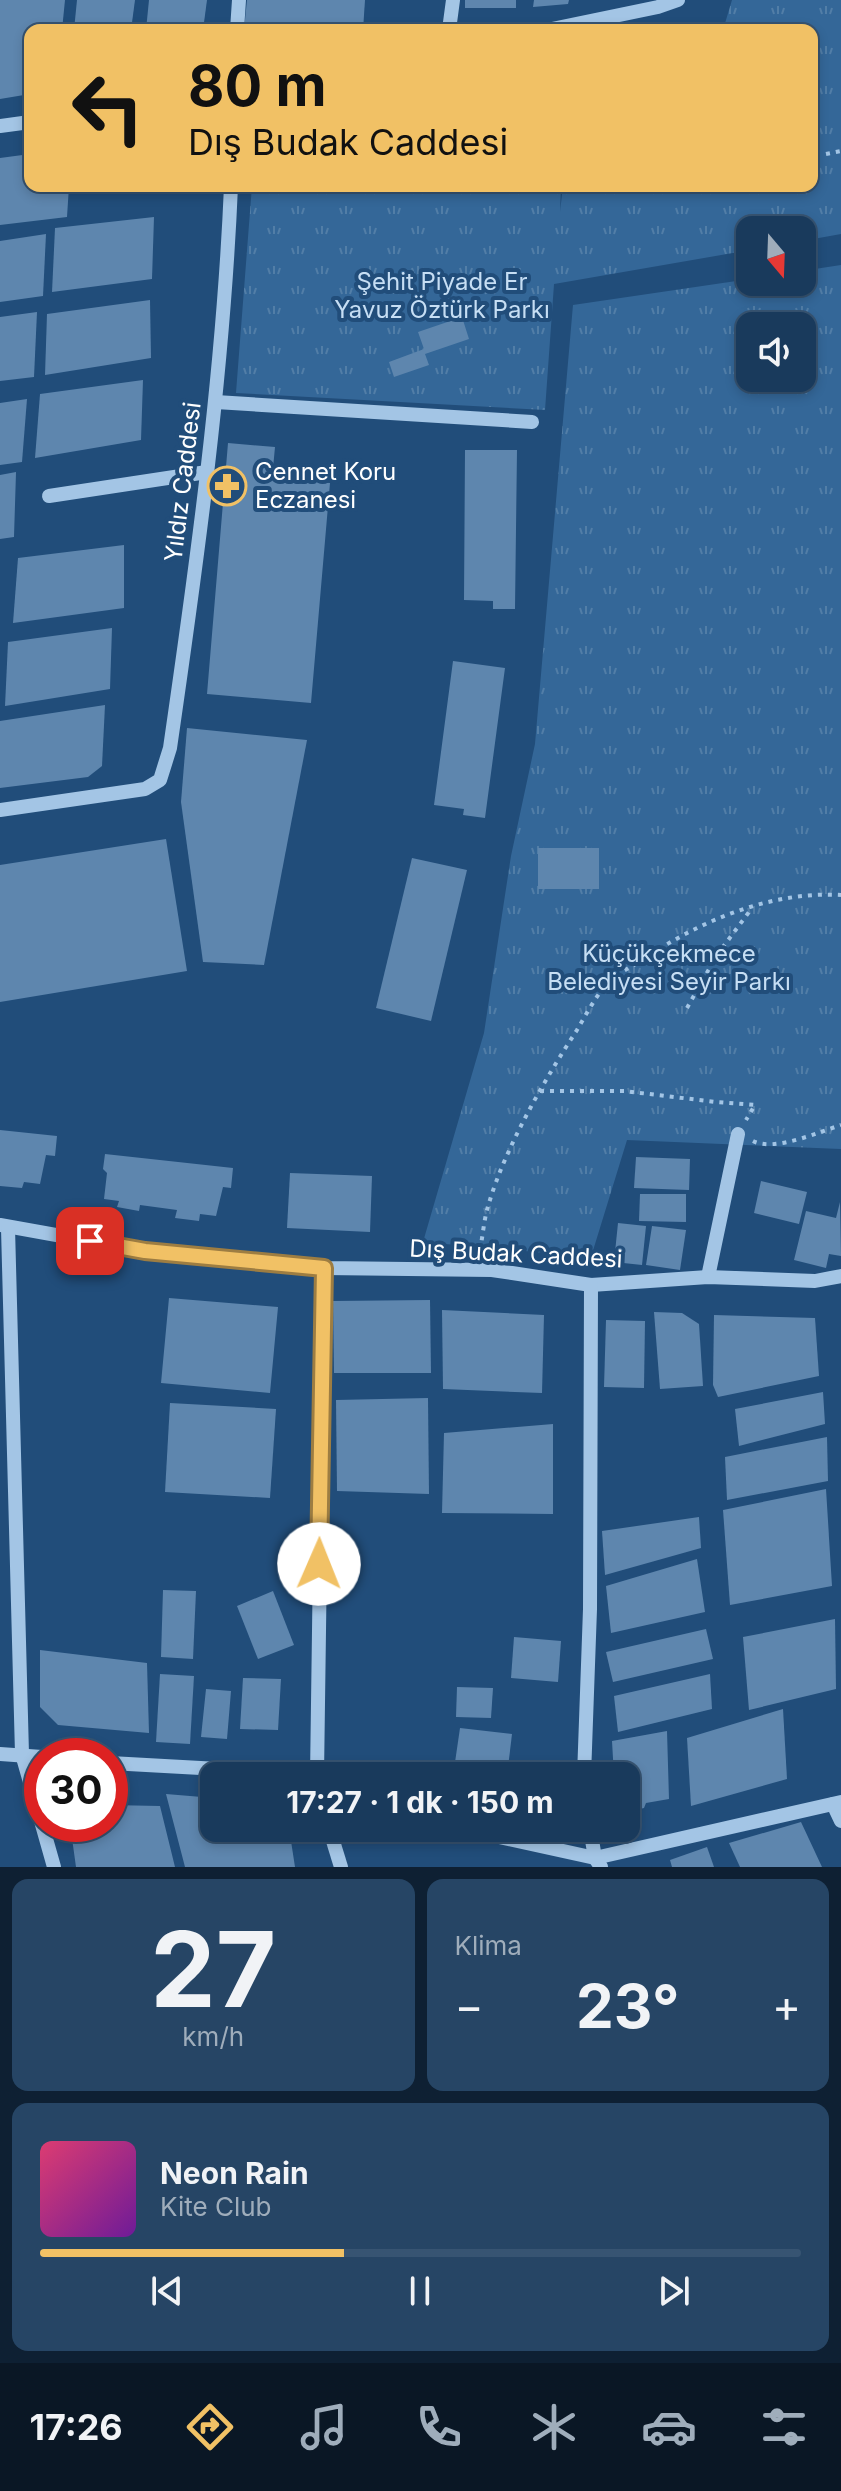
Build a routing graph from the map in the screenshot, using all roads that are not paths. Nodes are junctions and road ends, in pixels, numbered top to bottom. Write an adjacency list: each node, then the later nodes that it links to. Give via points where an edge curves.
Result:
1 (239, 0): 4 (street)
2 (453, 0): 5 (street)
3 (678, 0): 6 (street)
4 (237, 24)
5 (450, 24)
6 (576, 24)
7 (24, 123): 8 (street)
8 (0, 126)
9 (231, 192): 10 (street, Yıldız Caddesi)
10 (216, 402): 11 (street); 12 (street, Yıldız Caddesi)
11 (532, 422)
12 (207, 472): 13 (street); 14 (street, Yıldız Caddesi, via 170,748 160,780 145,789)
13 (49, 496)
14 (0, 810)
15 (738, 1134): 19 (street)
16 (4, 1226): 17 (street, Dış Budak Caddesi, via 145,1251); 22 (street)
17 (324, 1268): 20 (street, Dış Budak Caddesi, via 477,1270); 23 (street)
18 (841, 1276): 19 (street, Dış Budak Caddesi, via 815,1281)
19 (708, 1277): 20 (street, Dış Budak Caddesi)
20 (591, 1285): 24 (street)
21 (0, 1754): 22 (street)
22 (22, 1754): 33 (street)
23 (317, 1762)
24 (585, 1762)
25 (128, 1764): 26 (street)
26 (200, 1768)
27 (837, 1803): 28 (street); 32 (street)
28 (841, 1821)
29 (333, 1842): 34 (street)
30 (514, 1842): 32 (street)
31 (593, 1842): 32 (street)
32 (598, 1863)
33 (54, 1867)
34 (341, 1867)

